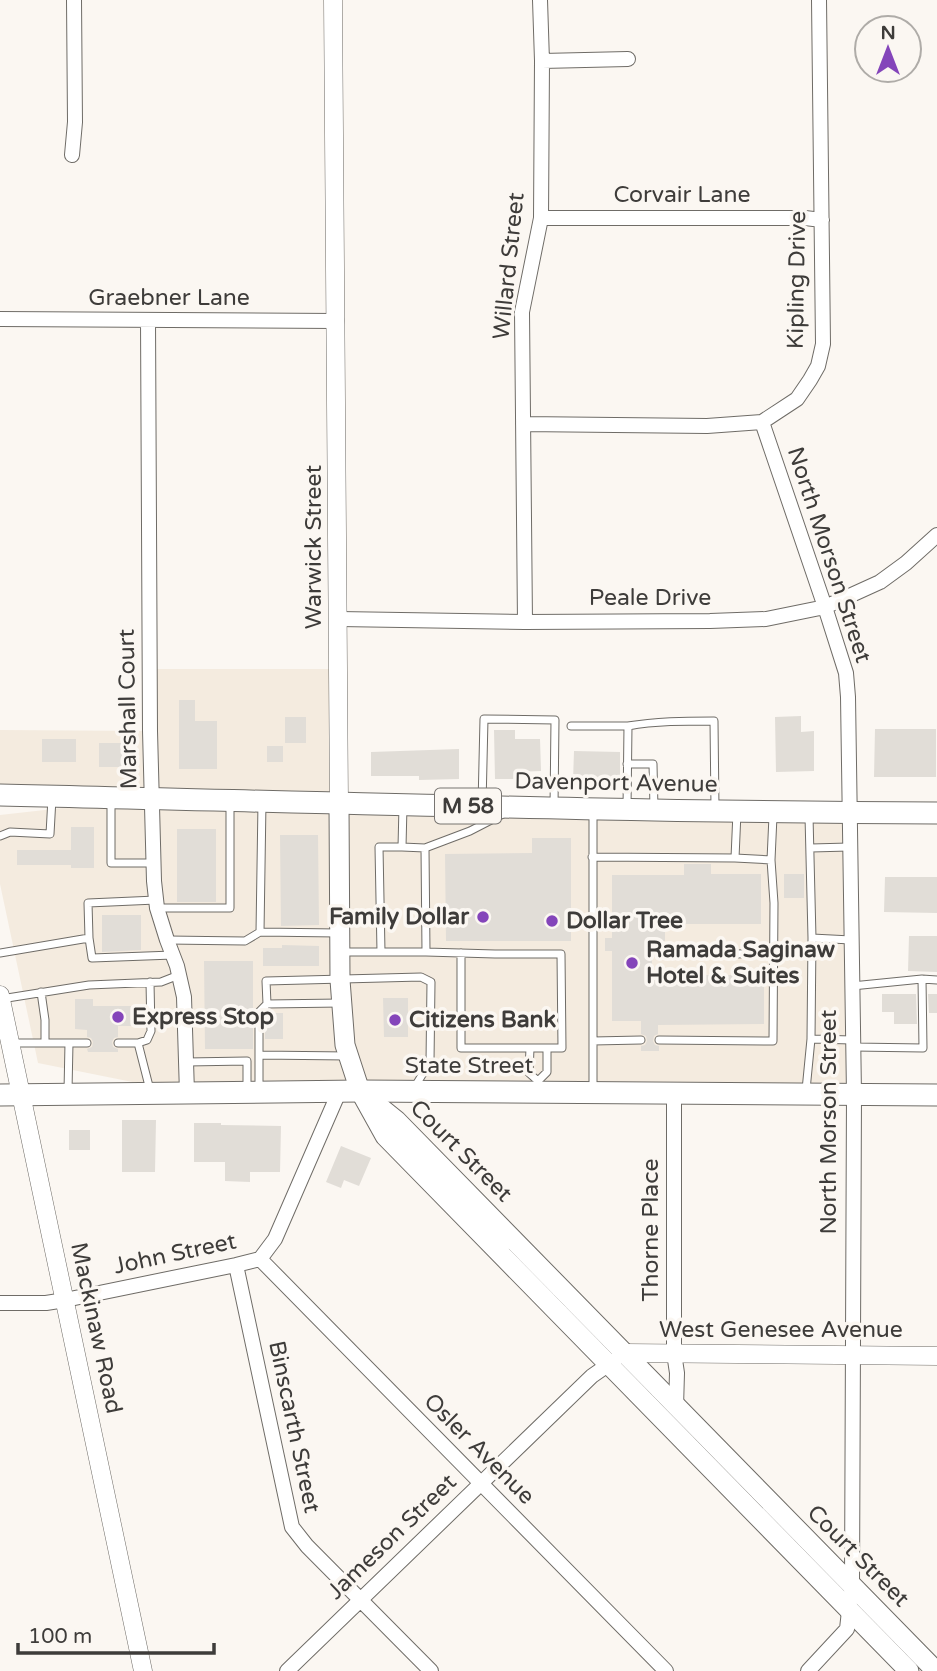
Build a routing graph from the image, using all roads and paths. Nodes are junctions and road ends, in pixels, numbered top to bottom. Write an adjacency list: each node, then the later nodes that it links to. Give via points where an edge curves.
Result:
1 (74, 0): 7 (street)
2 (333, 0): 12 (street, Warwick Street)
3 (540, 0): 6 (street, Willard Street)
4 (818, 0): 9 (street, Kipling Drive)
5 (628, 59): 6 (street)
6 (542, 61): 8 (street, Willard Street)
7 (72, 155)
8 (541, 218): 9 (street, Corvair Lane); 14 (street, Willard Street, via 522,312)
9 (822, 220): 13 (street, Kipling Drive, via 818,366 797,399)
10 (0, 319): 11 (street, Graebner Lane)
11 (148, 320): 12 (street, Graebner Lane); 25 (street, Marshall Court)
12 (337, 321): 17 (street, Warwick Street)
13 (762, 422): 14 (street, Kipling Drive, via 707,426); 16 (street, North Morson Street)
14 (523, 424): 18 (street, Willard Street)
15 (936, 537): 16 (street, Peale Drive, via 880,582)
16 (825, 607): 18 (street, Peale Drive, via 766,619); 40 (street, North Morson Street, via 846,673)
17 (339, 619): 18 (street, Peale Drive); 28 (street, Warwick Street)
18 (525, 622)
19 (571, 726): 20 (lane)
20 (628, 726): 21 (lane); 36 (lane, via 714,721)
21 (627, 764): 34 (lane); 35 (lane, via 653,764)
22 (0, 794): 23 (main road, Davenport Avenue / M 58)
23 (52, 796): 24 (main road, Davenport Avenue / M 58); 42 (lane, via 50,834 10,832)
24 (111, 797): 25 (main road, Davenport Avenue / M 58); 50 (lane, via 111,863)
25 (151, 798): 26 (main road, Davenport Avenue / M 58); 50 (street, Marshall Court)
26 (230, 800): 27 (main road, Davenport Avenue / M 58); 51 (lane, via 230,908)
27 (262, 801): 28 (main road, Davenport Avenue / M 58); 52 (lane)
28 (340, 804): 29 (main road, Davenport Avenue / M 58); 57 (main road, Warwick Street)
29 (403, 805): 30 (main road, Davenport Avenue / M 58); 43 (lane)
30 (482, 807): 31 (main road, Davenport Avenue / M 58); 32 (lane, via 484,719 555,720)
31 (516, 807): 32 (main road, Davenport Avenue / M 58); 45 (lane)
32 (554, 808): 33 (main road, Davenport Avenue / M 58)
33 (593, 808): 34 (main road, Davenport Avenue / M 58); 47 (lane)
34 (626, 809): 35 (main road, Davenport Avenue / M 58)
35 (654, 809): 36 (main road, Davenport Avenue / M 58)
36 (715, 810): 37 (main road, Davenport Avenue / M 58)
37 (737, 812): 38 (main road, Davenport Avenue / M 58); 48 (lane)
38 (773, 812): 39 (main road, Davenport Avenue / M 58); 49 (lane)
39 (809, 812): 40 (main road, Davenport Avenue / M 58); 46 (lane)
40 (848, 813): 41 (main road, Davenport Avenue / M 58); 44 (street, North Morson Street)
41 (937, 813)
42 (0, 836)
43 (402, 846): 45 (lane); 58 (lane, via 379,846)
44 (849, 847): 46 (lane); 56 (street, North Morson Street)
45 (425, 848): 59 (lane)
46 (811, 848): 54 (lane)
47 (592, 857): 48 (lane); 78 (lane)
48 (735, 858): 49 (lane)
49 (771, 860): 62 (lane)
50 (153, 863): 51 (street, Marshall Court)
51 (157, 904): 53 (lane, via 88,903); 55 (street, Marshall Court)
52 (260, 932): 55 (lane, via 245,941); 57 (lane)
53 (89, 938): 60 (lane); 64 (lane, via 92,958)
54 (812, 938): 56 (lane); 75 (lane)
55 (167, 940): 64 (street, Marshall Court)
56 (851, 940): 70 (street, North Morson Street)
57 (340, 943): 58 (lane); 67 (main road, Warwick Street)
58 (381, 952): 59 (lane)
59 (426, 952): 61 (lane)
60 (0, 953)
61 (461, 953): 86 (lane, via 461,1048); 87 (lane, via 561,954 562,1048)
62 (774, 953): 63 (lane); 77 (lane, via 773,1041)
63 (735, 954)
64 (173, 955): 65 (street, Marshall Court)
65 (179, 975): 69 (lane); 90 (street, Marshall Court)
66 (922, 979): 68 (lane); 70 (lane); 85 (lane, via 923,1048)
67 (340, 980): 73 (main road, Warwick Street); 74 (lane, via 266,981); 93 (lane, via 421,977 431,982 430,1062)
68 (937, 980)
69 (150, 982): 71 (lane); 84 (lane, via 150,1031 147,1040)
70 (852, 986): 85 (street, North Morson Street)
71 (41, 992): 72 (lane); 80 (lane)
72 (0, 997): 79 (street, Mackinaw Road)
73 (341, 1003): 74 (lane); 89 (main road, Warwick Street)
74 (267, 1004): 88 (lane, via 259,1013)
75 (811, 1039): 85 (lane); 99 (lane)
76 (641, 1040): 78 (lane)
77 (659, 1040)
78 (593, 1041): 96 (lane)
79 (10, 1043): 80 (lane); 104 (street, Mackinaw Road)
80 (45, 1043): 81 (lane)
81 (69, 1043): 82 (lane); 102 (lane)
82 (87, 1043)
83 (118, 1043): 84 (lane)
84 (138, 1043): 97 (lane)
85 (853, 1044): 100 (street, North Morson Street)
86 (530, 1048): 87 (lane); 91 (lane, via 529,1073)
87 (547, 1048): 91 (lane, via 547,1072)
88 (259, 1055): 89 (lane); 95 (lane)
89 (349, 1056): 92 (main road, Warwick Street)
90 (186, 1062): 94 (street, Marshall Court); 95 (lane, via 247,1061)
91 (538, 1087): 93 (main road, State Street); 96 (main road, State Street)
92 (350, 1092): 93 (main road, State Street); 95 (main road, State Street); 105 (street, John Street, via 275,1239); 112 (main road, Court Street, via 385,1136)
93 (412, 1092)
94 (187, 1093): 95 (main road, State Street); 97 (main road, State Street)
95 (253, 1093)
96 (593, 1093): 98 (main road, State Street)
97 (152, 1094): 102 (main road, State Street)
98 (674, 1094): 99 (main road, State Street); 109 (street, Thorne Place)
99 (805, 1094): 100 (main road, State Street)
100 (853, 1094): 103 (main road, State Street); 110 (street, North Morson Street)
101 (0, 1095): 104 (main road, State Street)
102 (68, 1095): 104 (main road, State Street)
103 (937, 1095)
104 (22, 1096): 107 (street, Mackinaw Road)
105 (260, 1259): 106 (street, John Street); 114 (street, Osler Avenue)
106 (236, 1265): 107 (street, John Street); 116 (street, Binscarth Street, via 292,1527)
107 (65, 1300): 108 (street, John Street); 118 (street, Mackinaw Road)
108 (0, 1303)
109 (674, 1353): 110 (street, West Genesee Avenue); 112 (street, West Genesee Avenue); 113 (street, Thorne Place)
110 (852, 1356): 111 (street, West Genesee Avenue); 115 (street, North Morson Street)
111 (937, 1356)
112 (616, 1359): 113 (main road, Court Street); 114 (street, Jameson Street); 117 (main road, Court Street)
113 (676, 1407): 115 (main road, Court Street)
114 (480, 1482): 116 (street, Jameson Street); 121 (street, Osler Avenue)
115 (852, 1584): 117 (street, North Morson Street); 124 (main road, Court Street)
116 (360, 1600): 119 (street, Jameson Street); 120 (street, Binscarth Street)
117 (850, 1612): 122 (street, via 847,1629); 123 (main road, Court Street)
118 (143, 1671)
119 (287, 1671)
120 (430, 1671)
121 (666, 1671)
122 (808, 1671)
123 (909, 1671)
124 (936, 1671)

